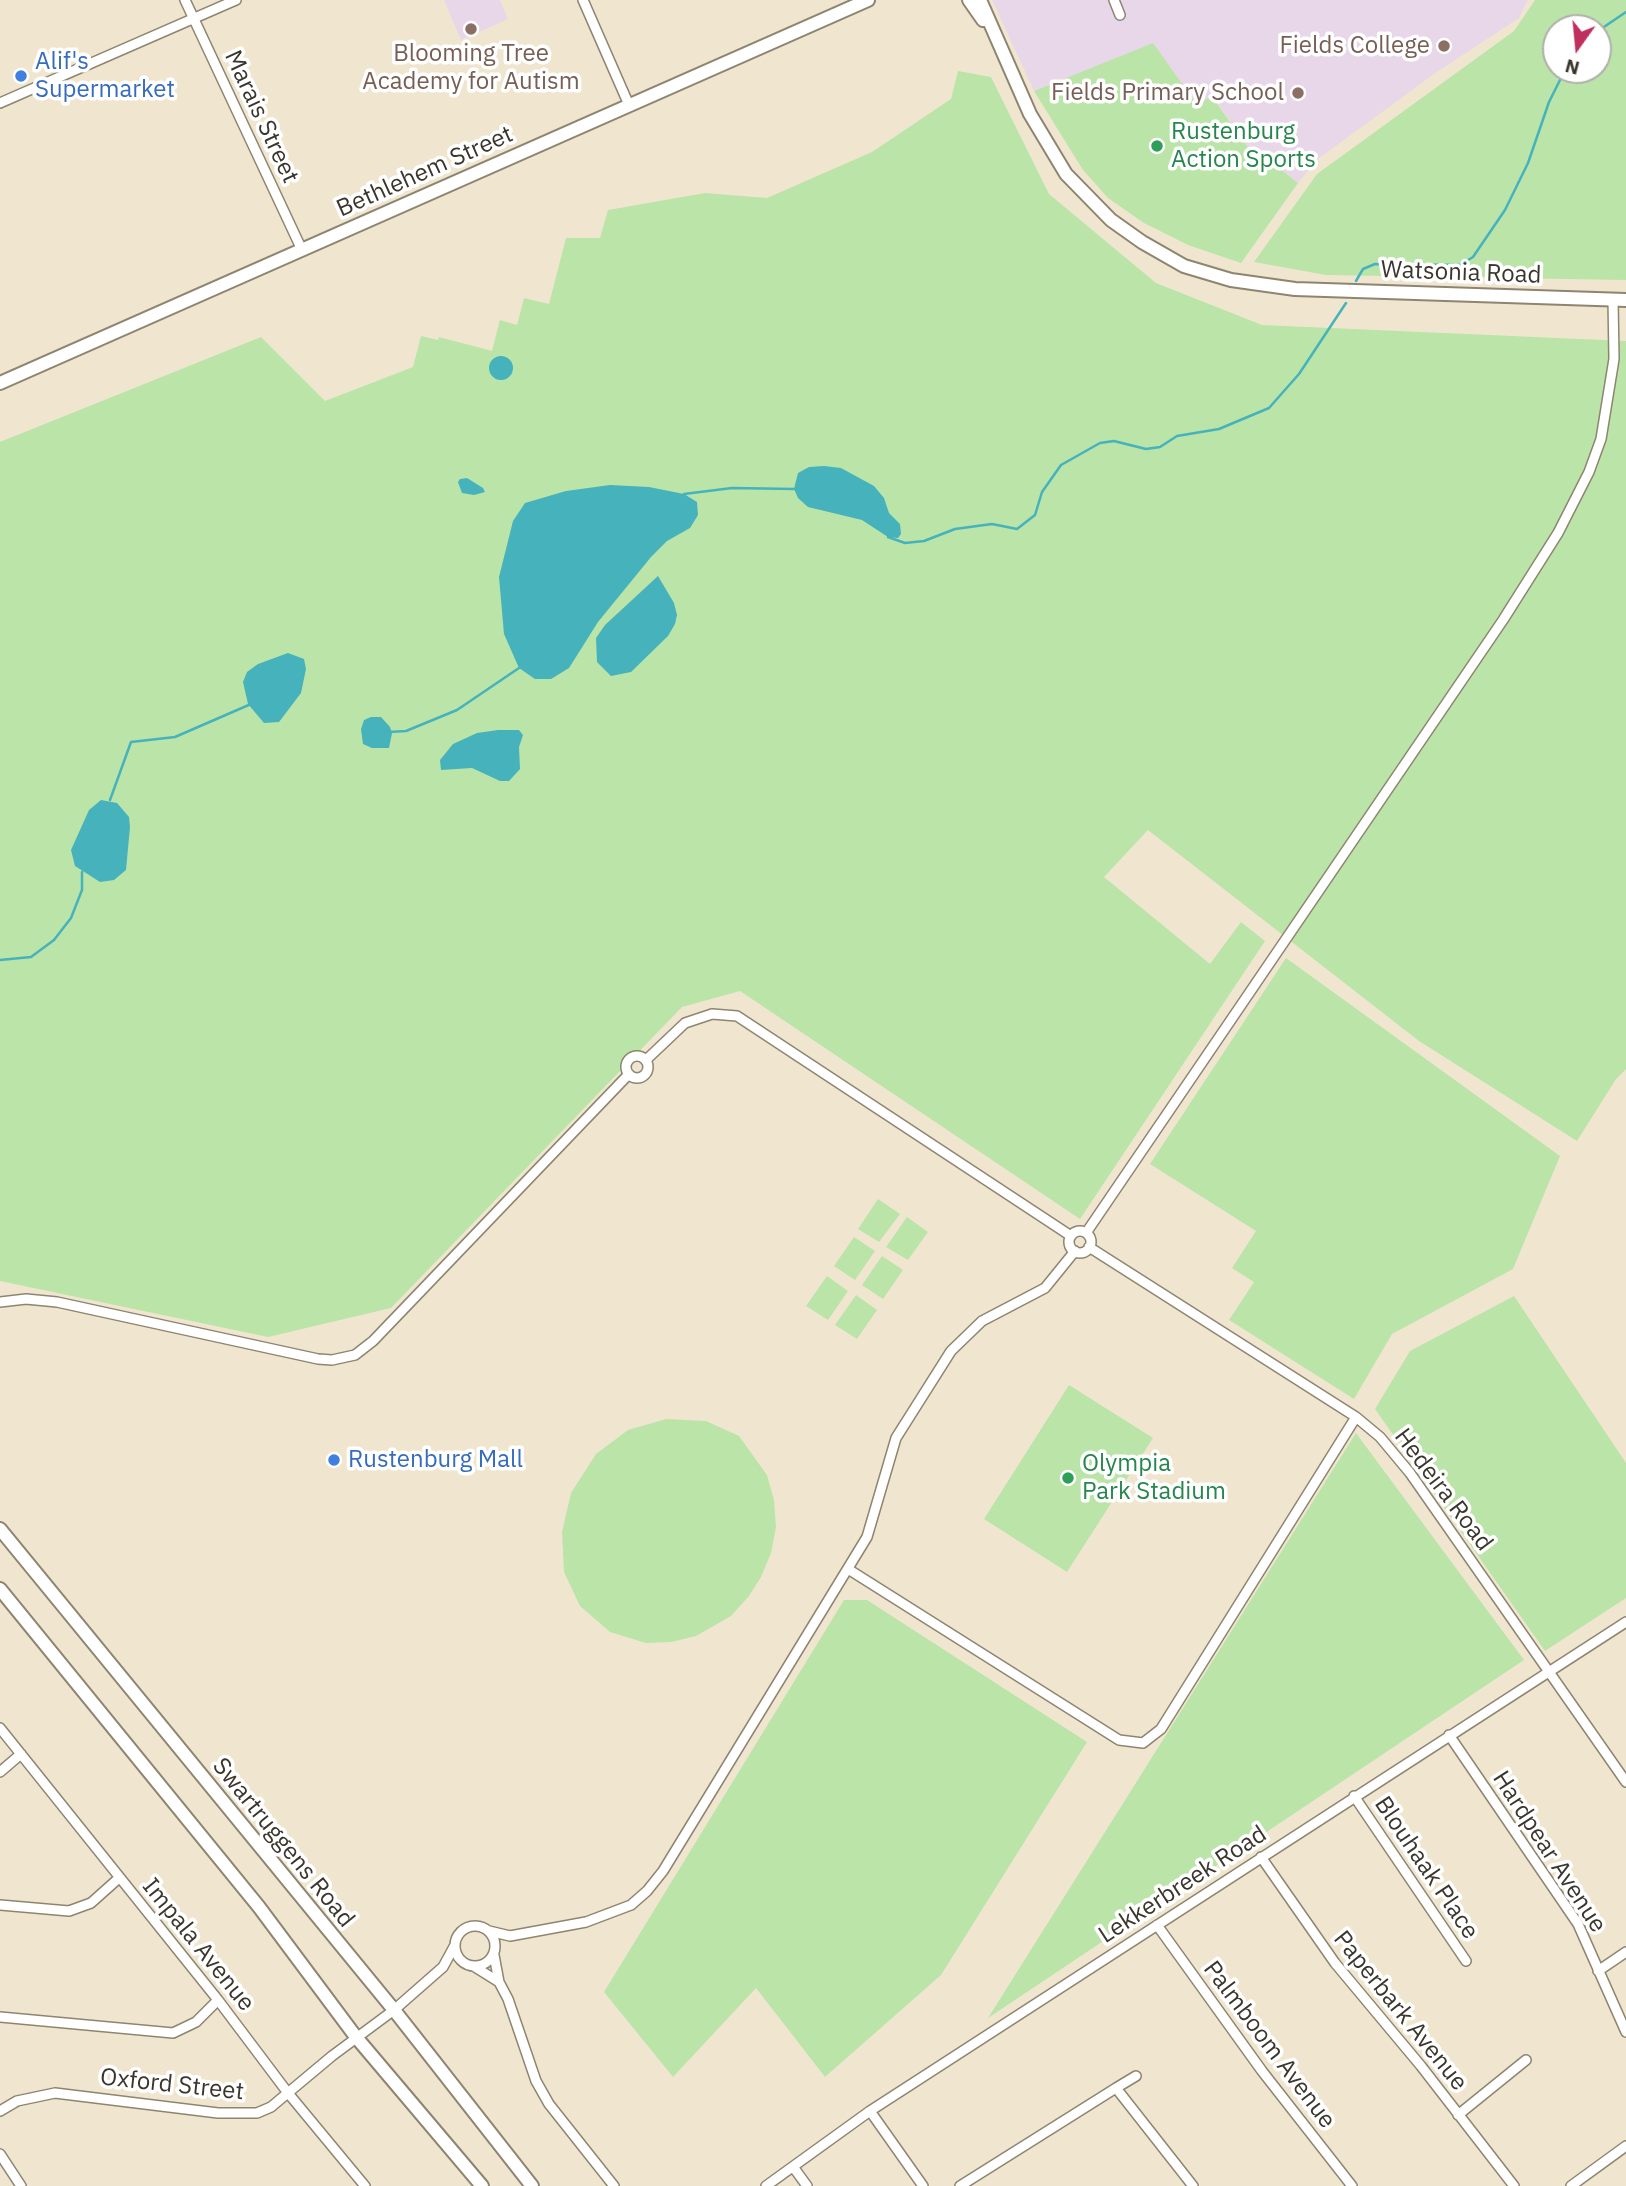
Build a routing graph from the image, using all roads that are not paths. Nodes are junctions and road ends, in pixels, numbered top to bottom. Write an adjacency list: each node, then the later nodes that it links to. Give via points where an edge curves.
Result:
1 (185, 0): 9 (street, Marais Street)
2 (236, 0): 9 (street)
3 (583, 0): 12 (street)
4 (868, 0): 12 (main road, Bethlehem Street)
5 (970, 0): 10 (main road)
6 (980, 0): 10 (main road)
7 (1114, 0): 8 (street)
8 (1120, 15)
9 (193, 19): 11 (street); 13 (street, Marais Street)
10 (995, 33): 14 (main road, Watsonia Road, via 1066,174 1111,220 1196,270 1295,289)
11 (0, 103)
12 (629, 104): 13 (main road, Bethlehem Street)
13 (302, 250): 15 (main road, Bethlehem Street)
14 (1619, 299): 18 (street, via 1601,439 1559,533)
15 (0, 383)
16 (646, 1060): 17 (street, via 646,1074 636,1078); 17 (street, via 630,1058 626,1064); 19 (street, via 696,1017 737,1016)
17 (629, 1074): 22 (street, via 355,1355 318,1359 57,1303)
18 (1086, 1233): 19 (street); 20 (street, via 1091,1238)
19 (1070, 1236): 21 (street)
20 (1089, 1247): 21 (street, via 1082,1253); 23 (street, Hedeira Road)
21 (1075, 1251): 25 (street, via 1045,1288 982,1321 951,1351 903,1423 874,1521)
22 (0, 1302)
23 (1356, 1417): 25 (street, via 1161,1729 1143,1744 1119,1740); 28 (street, Hedeira Road, via 1410,1473)
24 (0, 1529): 51 (main road, Swartruggens Road)
25 (848, 1569): 40 (street, via 647,1891 612,1914)
26 (0, 1589): 54 (main road, via 258,1907)
27 (1626, 1622): 28 (street, Lekkerbreek Road)
28 (1549, 1672): 30 (street, Lekkerbreek Road); 33 (street, Hedeira Road)
29 (0, 1728): 31 (street, Impala Avenue)
30 (1449, 1735): 34 (street, Lekkerbreek Road); 48 (street, Hardpear Avenue, via 1578,1924)
31 (21, 1754): 32 (street); 36 (street, Impala Avenue)
32 (0, 1772)
33 (1625, 1779)
34 (1354, 1796): 35 (street, Lekkerbreek Road); 44 (street, Blouhaak Place)
35 (1261, 1857): 38 (street, Lekkerbreek Road); 61 (street, Paperbark Avenue, via 1335,1963)
36 (119, 1878): 37 (street, via 90,1903 69,1911); 50 (street, Impala Avenue)
37 (0, 1905)
38 (1157, 1925): 60 (street, Lekkerbreek Road); 75 (street, Palmboom Avenue)
39 (489, 1931): 40 (street); 41 (street, via 478,1926 466,1928); 43 (street)
40 (521, 1935): 43 (street)
41 (455, 1945): 45 (street); 46 (street)
42 (1626, 1952): 48 (street)
43 (495, 1954): 47 (street, via 488,1963); 49 (street)
44 (1466, 1961)
45 (463, 1962): 46 (street); 47 (street)
46 (443, 1967): 51 (street, Oxford Street)
47 (475, 1967): 49 (street)
48 (1598, 1971): 53 (street, Hardpear Avenue)
49 (499, 1982): 69 (street, via 536,2081)
50 (218, 2000): 52 (street, via 196,2022 173,2033); 58 (street, Impala Avenue)
51 (394, 2010): 54 (street, Oxford Street); 68 (main road, Swartruggens Road)
52 (0, 2017)
53 (1626, 2032)
54 (356, 2037): 58 (street, Oxford Street); 67 (main road)
55 (1525, 2060): 61 (street)
56 (1136, 2076): 57 (street)
57 (1116, 2088): 73 (street); 74 (street)
58 (288, 2093): 59 (street, Oxford Street, via 257,2113 55,2093); 66 (street, Impala Avenue)
59 (0, 2110)
60 (870, 2111): 64 (street, Lekkerbreek Road); 72 (street)
61 (1458, 2115): 76 (street, Paperbark Avenue)
62 (1626, 2146): 77 (street)
63 (0, 2154): 65 (street)
64 (794, 2168): 70 (street, Lekkerbreek Road); 71 (street)
65 (21, 2186)
66 (365, 2186)
67 (482, 2186)
68 (532, 2186)
69 (614, 2186)
70 (766, 2186)
71 (807, 2186)
72 (923, 2186)
73 (960, 2186)
74 (1193, 2186)
75 (1352, 2186)
76 (1514, 2186)
77 (1571, 2186)

